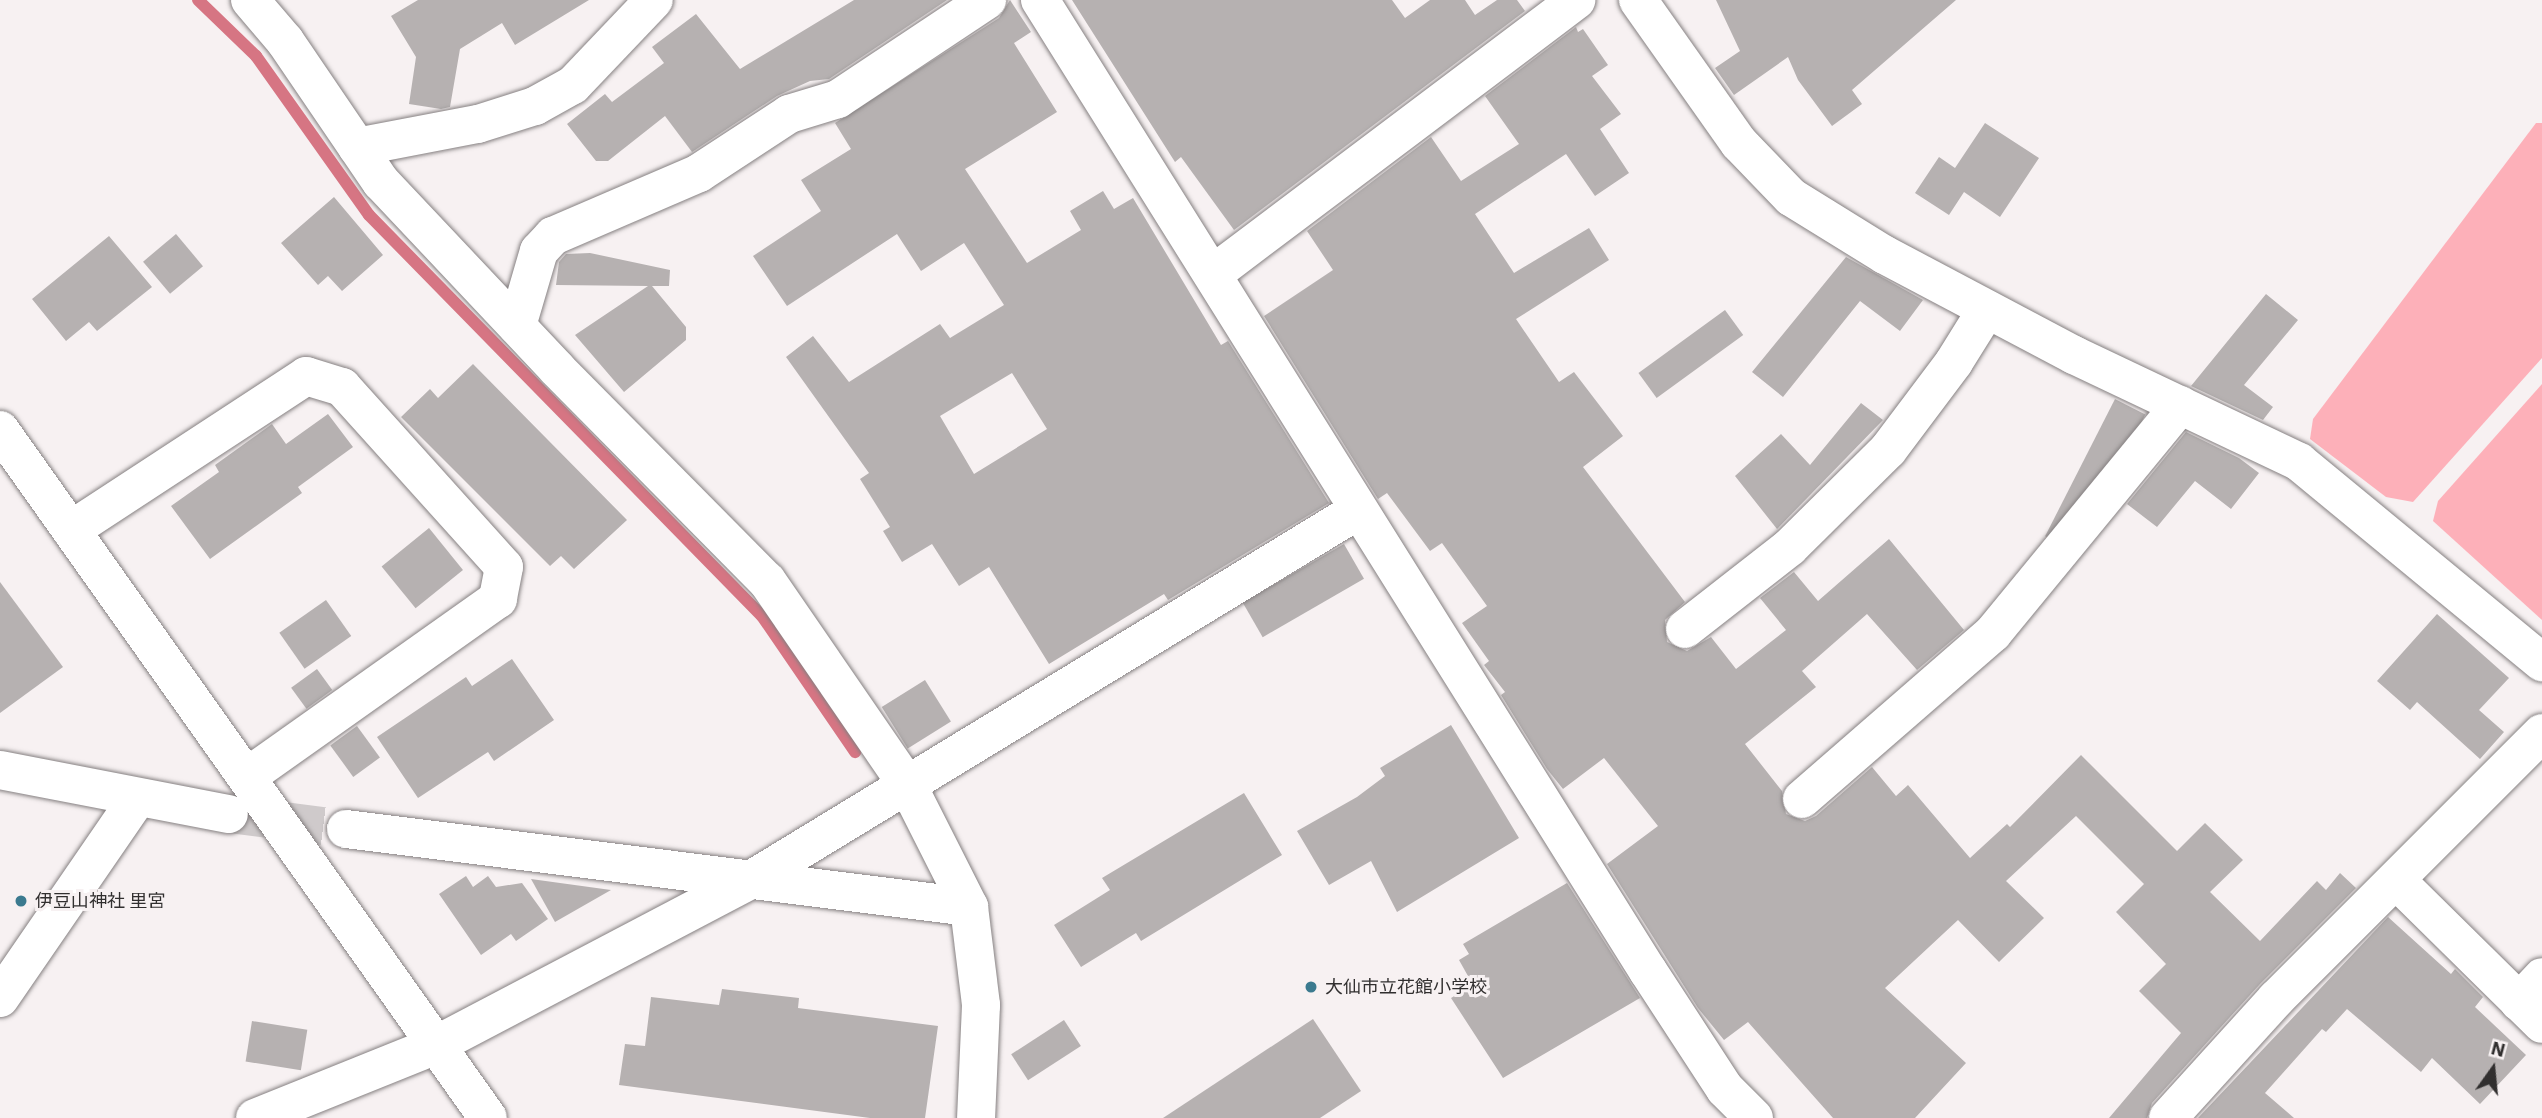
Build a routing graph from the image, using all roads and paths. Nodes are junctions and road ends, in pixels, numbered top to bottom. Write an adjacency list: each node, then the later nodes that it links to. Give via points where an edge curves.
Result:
1 (250, 0): 7 (street, via 285,41)
2 (654, 0): 7 (street, via 573,85 535,106 478,124)
3 (986, 0): 10 (street, via 838,99 789,114 699,173 553,236 539,251)
4 (1040, 0): 8 (street)
5 (1638, 0): 9 (street, via 1739,143 1791,197 1885,255)
6 (1570, 2): 8 (street)
7 (357, 147): 10 (street, via 381,182)
8 (1213, 274): 13 (street)
9 (1987, 309): 11 (street); 15 (street, via 1888,450 1790,547)
10 (517, 326): 20 (street, via 767,581)
11 (2180, 405): 16 (street, via 2298,462); 22 (street, via 1993,632)
12 (0, 430): 14 (street)
13 (1357, 511): 20 (street); 34 (street, via 1718,1079)
14 (71, 530): 19 (street); 19 (street, via 306,376 342,387 504,567 498,599)
15 (1685, 629)
16 (2542, 662)
17 (2542, 733): 26 (street)
18 (0, 770): 21 (street)
19 (247, 777): 30 (street)
20 (908, 786): 25 (street); 27 (street)
21 (137, 799): 23 (street); 28 (street)
22 (1802, 799)
23 (229, 814)
24 (346, 829): 25 (street)
25 (754, 878): 27 (street); 30 (street)
26 (2398, 882): 29 (street); 35 (street, via 2276,999)
27 (969, 907): 33 (street, via 981,1004)
28 (0, 998)
29 (2534, 1001)
30 (435, 1046): 31 (street); 32 (street)
31 (255, 1118)
32 (488, 1118)
33 (976, 1118)
34 (1754, 1118)
35 (2168, 1118)

